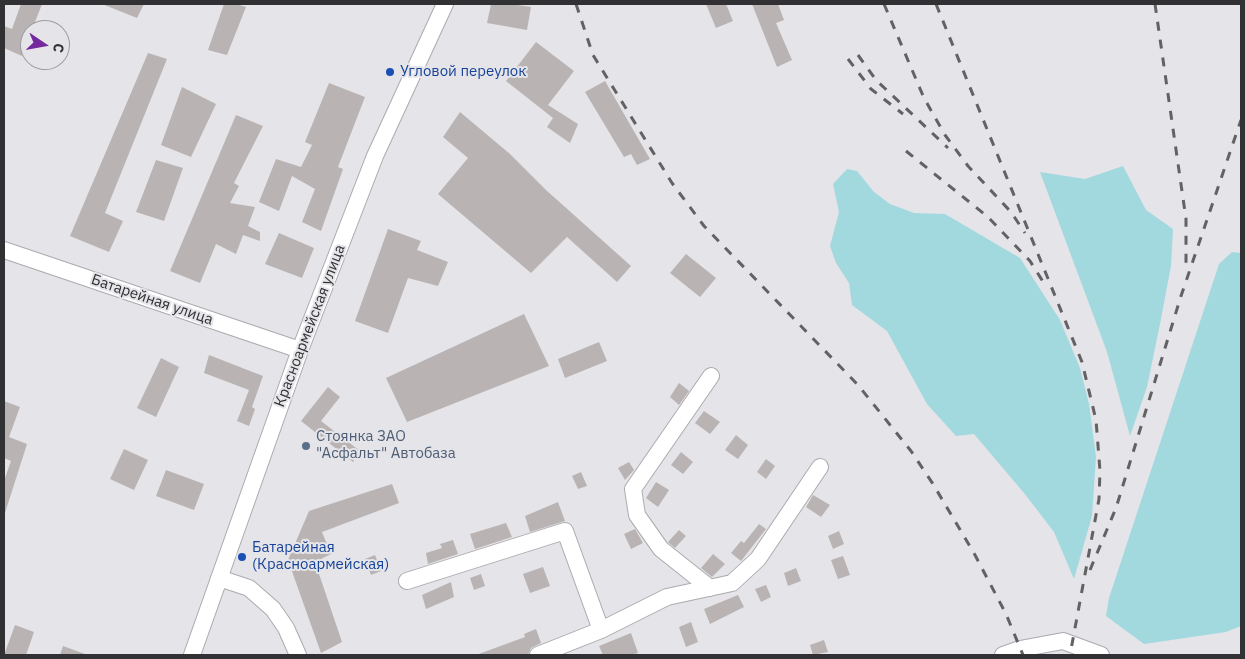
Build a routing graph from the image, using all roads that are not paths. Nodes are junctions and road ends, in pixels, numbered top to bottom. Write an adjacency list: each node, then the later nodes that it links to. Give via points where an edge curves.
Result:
1 (445, 4): 3 (street, Красноармейская улица, via 374,156)
2 (4, 250): 3 (street, Батарейная улица)
3 (300, 350): 6 (street, Красноармейская улица)
4 (711, 376): 8 (street, via 633,489 637,515 660,549)
5 (820, 467): 8 (street, via 758,559 732,583)
6 (218, 578): 10 (street, Красноармейская улица); 11 (street, via 249,588 273,609)
7 (408, 581): 9 (street, via 565,531)
8 (710, 588): 9 (street, via 667,598)
9 (601, 630): 12 (street)
10 (192, 655)
11 (298, 655)
12 (538, 655)
13 (1003, 655): 14 (street, via 1063,641)
14 (1101, 655)

